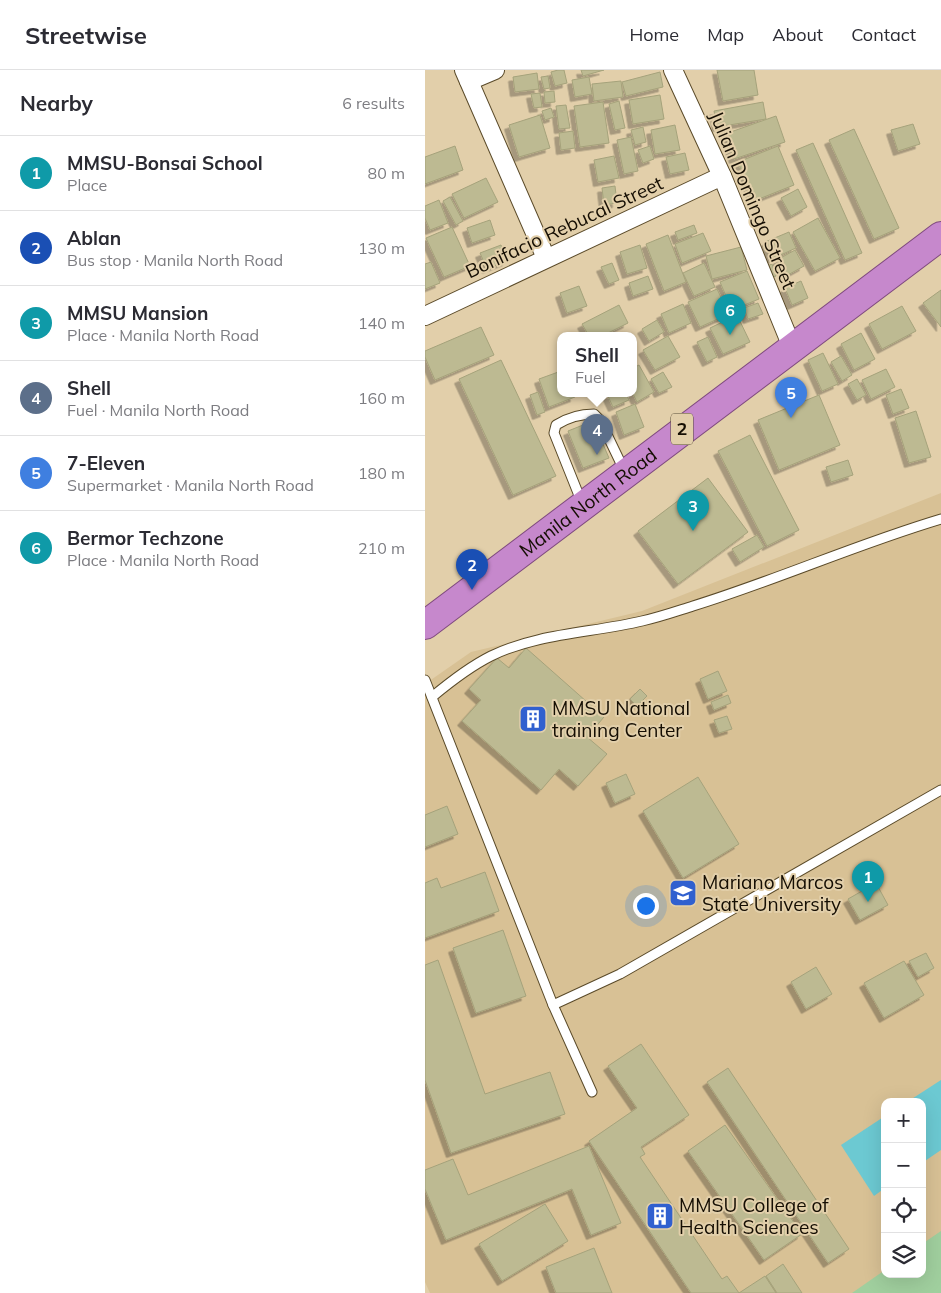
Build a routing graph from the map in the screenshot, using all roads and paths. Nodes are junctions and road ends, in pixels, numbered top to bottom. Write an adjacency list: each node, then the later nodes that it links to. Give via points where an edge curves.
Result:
1 (495, 70): 3 (street)
2 (673, 70): 4 (street, Julian Domingo Street)
3 (466, 75): 6 (street)
4 (722, 176): 6 (street, Bonifacio Rebucal Street); 8 (street, Julian Domingo Street)
5 (941, 236): 8 (highway, Manila North Road / 2)
6 (547, 258): 7 (street, Bonifacio Rebucal Street)
7 (425, 316)
8 (792, 347): 9 (highway, Manila North Road / 2)
9 (625, 472): 10 (highway, Manila North Road / 2); 10 (lane, via 594,414 585,414 556,425 554,433)
10 (583, 505): 12 (highway, Manila North Road / 2)
11 (941, 519): 14 (lane, via 643,621 515,646 457,676)
12 (425, 625)
13 (425, 680): 14 (lane)
14 (432, 697): 16 (lane)
15 (941, 790): 16 (lane, via 619,974)
16 (553, 1006): 17 (lane)
17 (592, 1092)

